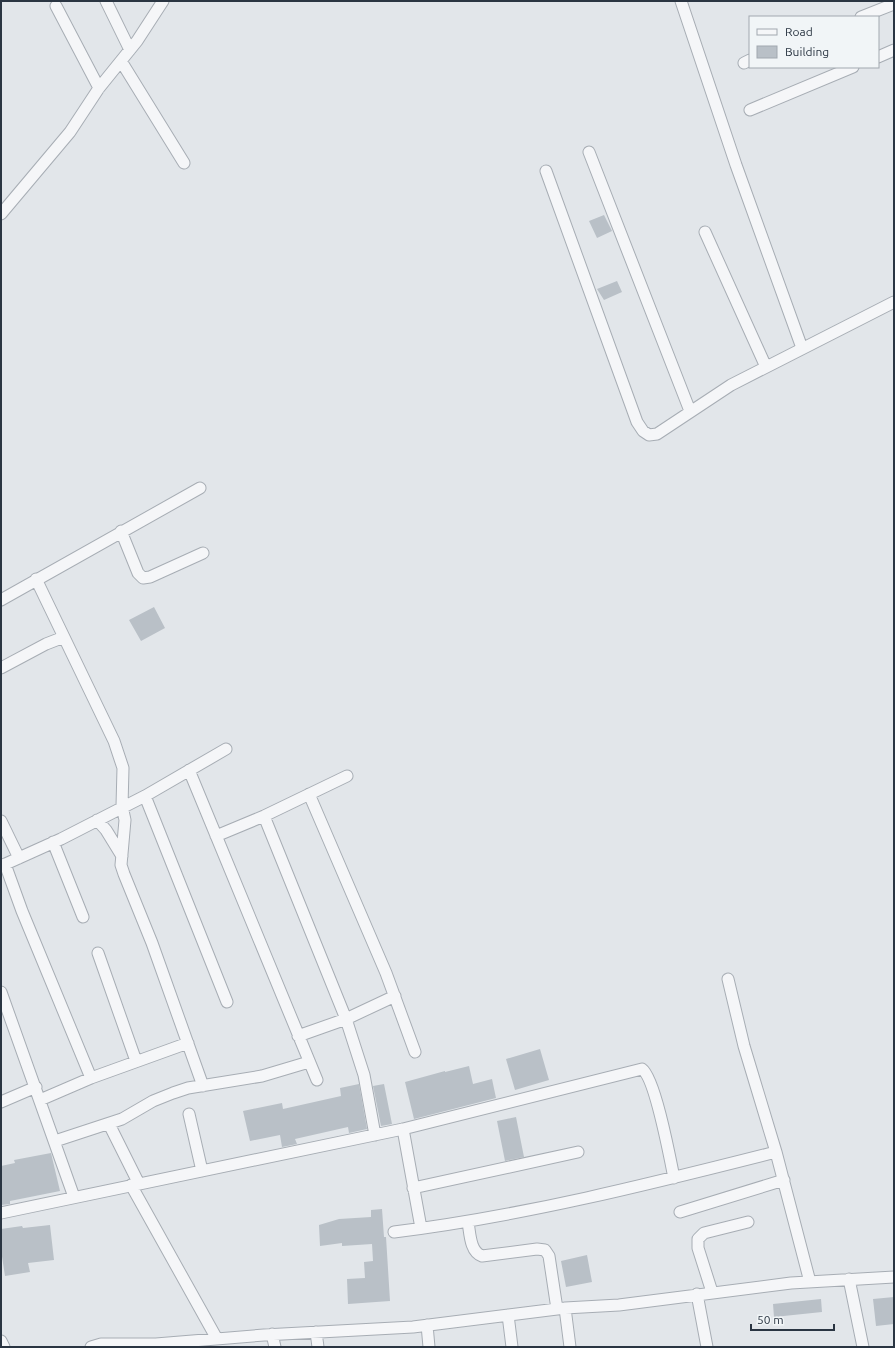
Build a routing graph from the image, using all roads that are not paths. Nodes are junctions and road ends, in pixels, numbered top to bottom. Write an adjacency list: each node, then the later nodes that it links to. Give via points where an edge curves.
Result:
1 (106, 1): 7 (street)
2 (163, 1): 7 (street)
3 (680, 1): 20 (street)
4 (894, 4): 6 (street)
5 (56, 6): 12 (street)
6 (863, 16)
7 (130, 50): 10 (street)
8 (894, 50): 9 (street)
9 (879, 56)
10 (121, 61): 12 (street); 15 (street)
11 (851, 68): 13 (street)
12 (99, 88): 17 (street, via 70,132)
13 (750, 110)
14 (589, 152): 22 (street)
15 (184, 163)
16 (546, 172): 22 (street, via 642,431 649,435 656,434)
17 (1, 214)
18 (705, 232): 21 (street)
19 (894, 302): 20 (street)
20 (802, 348): 21 (street)
21 (766, 367): 22 (street)
22 (690, 411)
23 (200, 488): 24 (street)
24 (121, 531): 25 (street, via 138,573 143,578); 26 (street)
25 (203, 553)
26 (36, 579): 27 (street); 28 (street)
27 (1, 600)
28 (64, 637): 29 (street); 35 (street, via 120,758)
29 (1, 668)
30 (226, 748): 31 (street)
31 (189, 770): 34 (street); 39 (street)
32 (347, 776): 33 (street)
33 (309, 794): 36 (street); 48 (street)
34 (145, 796): 35 (street); 49 (street)
35 (122, 806): 37 (street); 41 (street, via 125,820)
36 (264, 816): 39 (street); 50 (street)
37 (97, 820): 40 (street); 41 (street)
38 (1, 821): 42 (street)
39 (216, 836): 51 (street)
40 (53, 842): 42 (street); 44 (street)
41 (122, 856): 52 (street, via 124,874)
42 (19, 858): 43 (street)
43 (3, 865): 56 (street)
44 (83, 917)
45 (98, 953): 54 (street)
46 (728, 979): 68 (street, via 744,1046)
47 (1, 992): 58 (street)
48 (395, 996): 50 (street); 53 (street)
49 (227, 1002)
50 (346, 1019): 51 (street); 65 (street, via 364,1075)
51 (298, 1036): 55 (street)
52 (188, 1043): 54 (street); 59 (street)
53 (415, 1052)
54 (136, 1061): 56 (street)
55 (309, 1062): 57 (street); 59 (street, via 262,1076)
56 (91, 1078): 60 (street)
57 (317, 1080)
58 (36, 1086): 60 (street); 61 (street)
59 (203, 1086): 63 (street, via 153,1101)
60 (40, 1100): 66 (street)
61 (1, 1102)
62 (189, 1114): 69 (street)
63 (109, 1124): 66 (street); 72 (street)
64 (403, 1129): 65 (street); 70 (street, via 642,1069 653,1090); 73 (street)
65 (375, 1135): 69 (street)
66 (55, 1141): 74 (street)
67 (578, 1152): 73 (street)
68 (776, 1152): 70 (street); 71 (street)
69 (202, 1170): 72 (street)
70 (674, 1178): 77 (street)
71 (784, 1180): 75 (street); 83 (street)
72 (135, 1184): 74 (street); 91 (street)
73 (413, 1188): 79 (street)
74 (74, 1197): 76 (street)
75 (680, 1212)
76 (1, 1213)
77 (468, 1222): 79 (street); 86 (street, via 473,1249 477,1255 545,1250 549,1256)
78 (748, 1222): 84 (street, via 704,1233 698,1239 698,1248)
79 (421, 1228): 80 (street)
80 (394, 1232)
81 (894, 1277): 82 (street)
82 (849, 1280): 83 (street); 103 (street)
83 (810, 1282): 84 (street)
84 (712, 1292): 85 (street)
85 (697, 1294): 86 (street, via 619,1305); 102 (street)
86 (561, 1309): 87 (street); 101 (street)
87 (508, 1315): 88 (street); 100 (street)
88 (427, 1325): 89 (street); 99 (street)
89 (316, 1332): 90 (street); 98 (street)
90 (272, 1334): 91 (street); 97 (street)
91 (217, 1339): 93 (street)
92 (1, 1341): 95 (street)
93 (186, 1344): 94 (street)
94 (157, 1346): 96 (street, via 101,1344)
95 (4, 1347)
96 (91, 1347)
97 (275, 1347)
98 (318, 1347)
99 (429, 1347)
100 (512, 1347)
101 (570, 1347)
102 (707, 1347)
103 (863, 1347)

